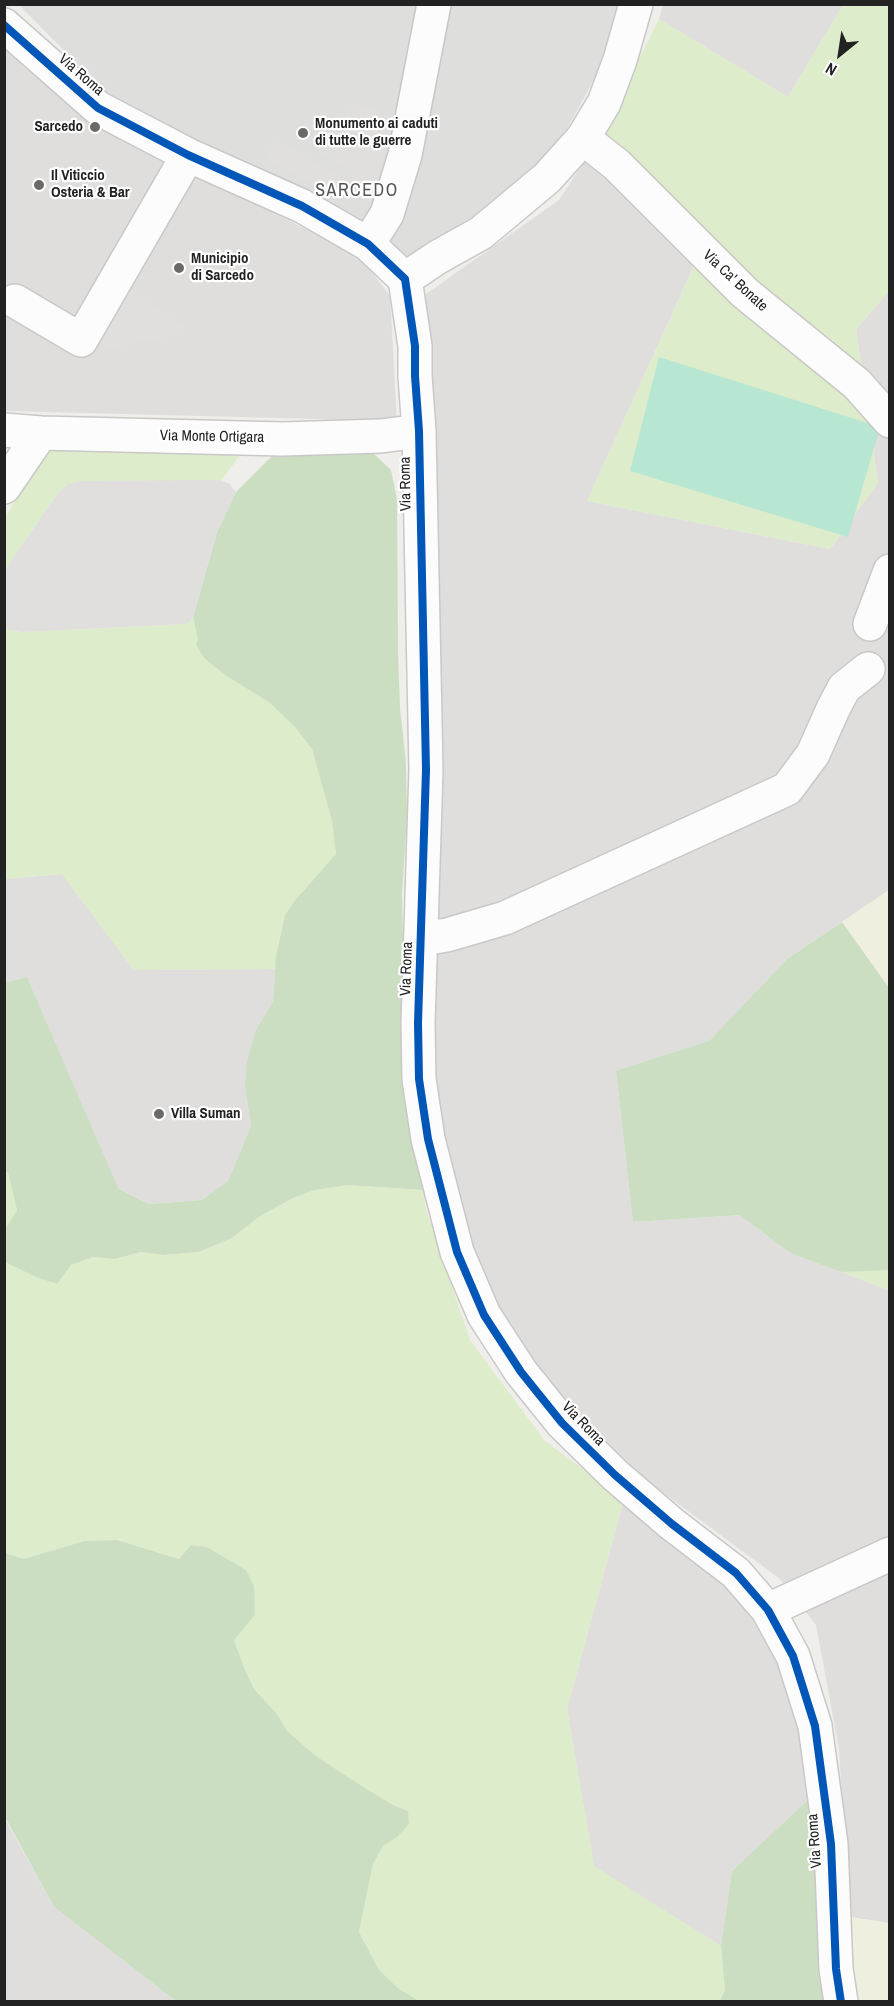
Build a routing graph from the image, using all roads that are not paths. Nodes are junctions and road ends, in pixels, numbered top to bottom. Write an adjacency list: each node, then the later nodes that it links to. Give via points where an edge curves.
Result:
1 (434, 4): 6 (street, via 405,155 387,214)
2 (636, 4): 4 (street, via 604,103)
3 (4, 24): 5 (street, Via Roma, via 89,101)
4 (583, 138): 7 (street, via 547,178 481,233); 9 (street, Via Ca' Bonate, via 616,165 745,293 856,384)
5 (188, 155): 6 (street, Via Roma, via 302,206); 8 (street, via 81,340)
6 (368, 244): 7 (street, Via Roma)
7 (405, 279): 11 (street, Via Roma, via 415,346)
8 (15, 301)
9 (890, 421)
10 (4, 430): 12 (street, Via Monte Ortigara)
11 (418, 431): 12 (street, Via Monte Ortigara, via 282,439); 17 (street, Via Roma, via 426,770)
12 (41, 433): 13 (street)
13 (4, 487)
14 (890, 572): 15 (street)
15 (870, 624)
16 (868, 669): 17 (street, Via Roma, via 844,688 813,754 787,789 505,918)
17 (422, 939): 19 (street, Via Roma, via 419,1078 428,1139 457,1252 484,1315 521,1372 562,1423 615,1475 736,1573)
18 (890, 1554): 19 (street)
19 (768, 1610): 20 (street, Via Roma, via 793,1656 815,1726 831,1844)
20 (841, 2001)

